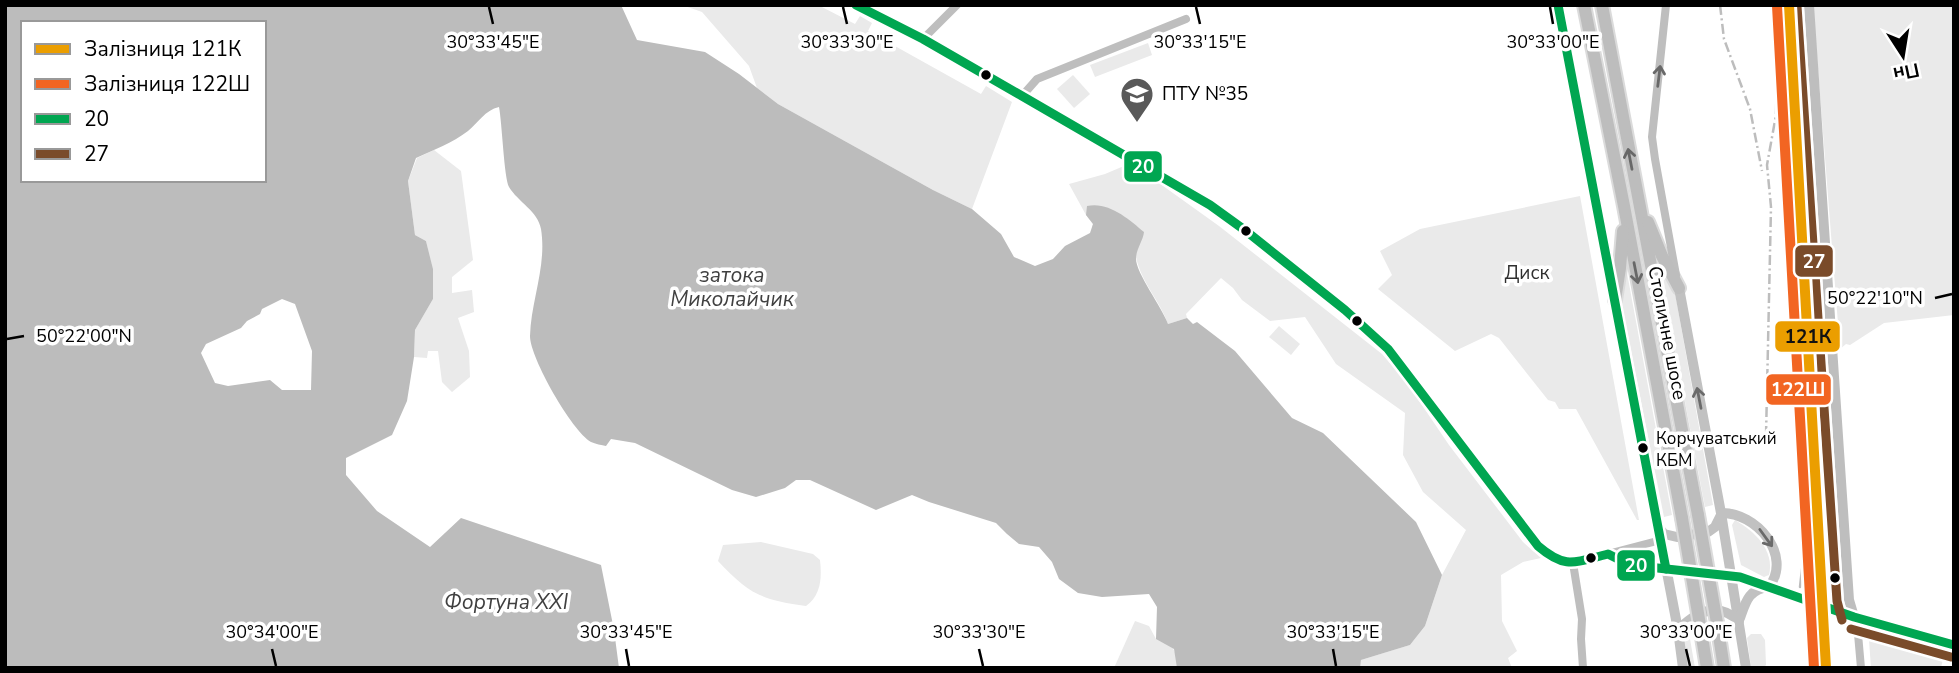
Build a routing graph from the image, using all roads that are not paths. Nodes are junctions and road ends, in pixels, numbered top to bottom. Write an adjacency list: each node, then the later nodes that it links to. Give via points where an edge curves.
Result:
1 (856, 5): 9 (street)
2 (957, 5): 9 (street)
3 (1558, 5): 14 (street)
4 (1584, 5): 12 (highway, Столичне шосе)
5 (1602, 5): 11 (highway, Столичне шосе, one-way to 5)
6 (1666, 5): 13 (street, one-way to 6, via 1653,137)
7 (1809, 5): 23 (street, via 1849,600)
8 (1186, 19): 10 (street, via 1037,79)
9 (923, 39): 10 (street)
10 (1022, 96): 19 (street, via 1210,205 1345,310 1388,349 1538,546 1551,557)
11 (1638, 197): 13 (highway); 30 (highway, Столичне шосе, bridge)
12 (1624, 206): 14 (highway); 29 (highway, Столичне шосе, one-way to 29, bridge)
13 (1679, 288): 15 (main road, one-way to 13)
14 (1615, 300): 16 (main road)
15 (1721, 513): 16 (main road, via 1708,532 1677,537); 21 (main road); 22 (main road, one-way to 22, via 1749,520 1773,547 1776,575)
16 (1658, 527): 17 (main road)
17 (1661, 540): 18 (street); 20 (main road)
18 (1608, 554): 19 (street); 20 (street, via 1630,565)
19 (1573, 563): 27 (street, via 1582,618)
20 (1666, 569): 21 (main road); 25 (main road)
21 (1731, 575): 22 (main road); 24 (main road)
22 (1769, 587): 23 (main road); 24 (main road, via 1748,596)
23 (1854, 617): 26 (main road); 32 (street)
24 (1739, 621): 25 (main road, via 1724,612 1703,612); 31 (main road)
25 (1678, 631): 28 (main road)
26 (1954, 645)
27 (1583, 668)
28 (1683, 668)
29 (1707, 668)
30 (1724, 668)
31 (1746, 668)
32 (1861, 668)

